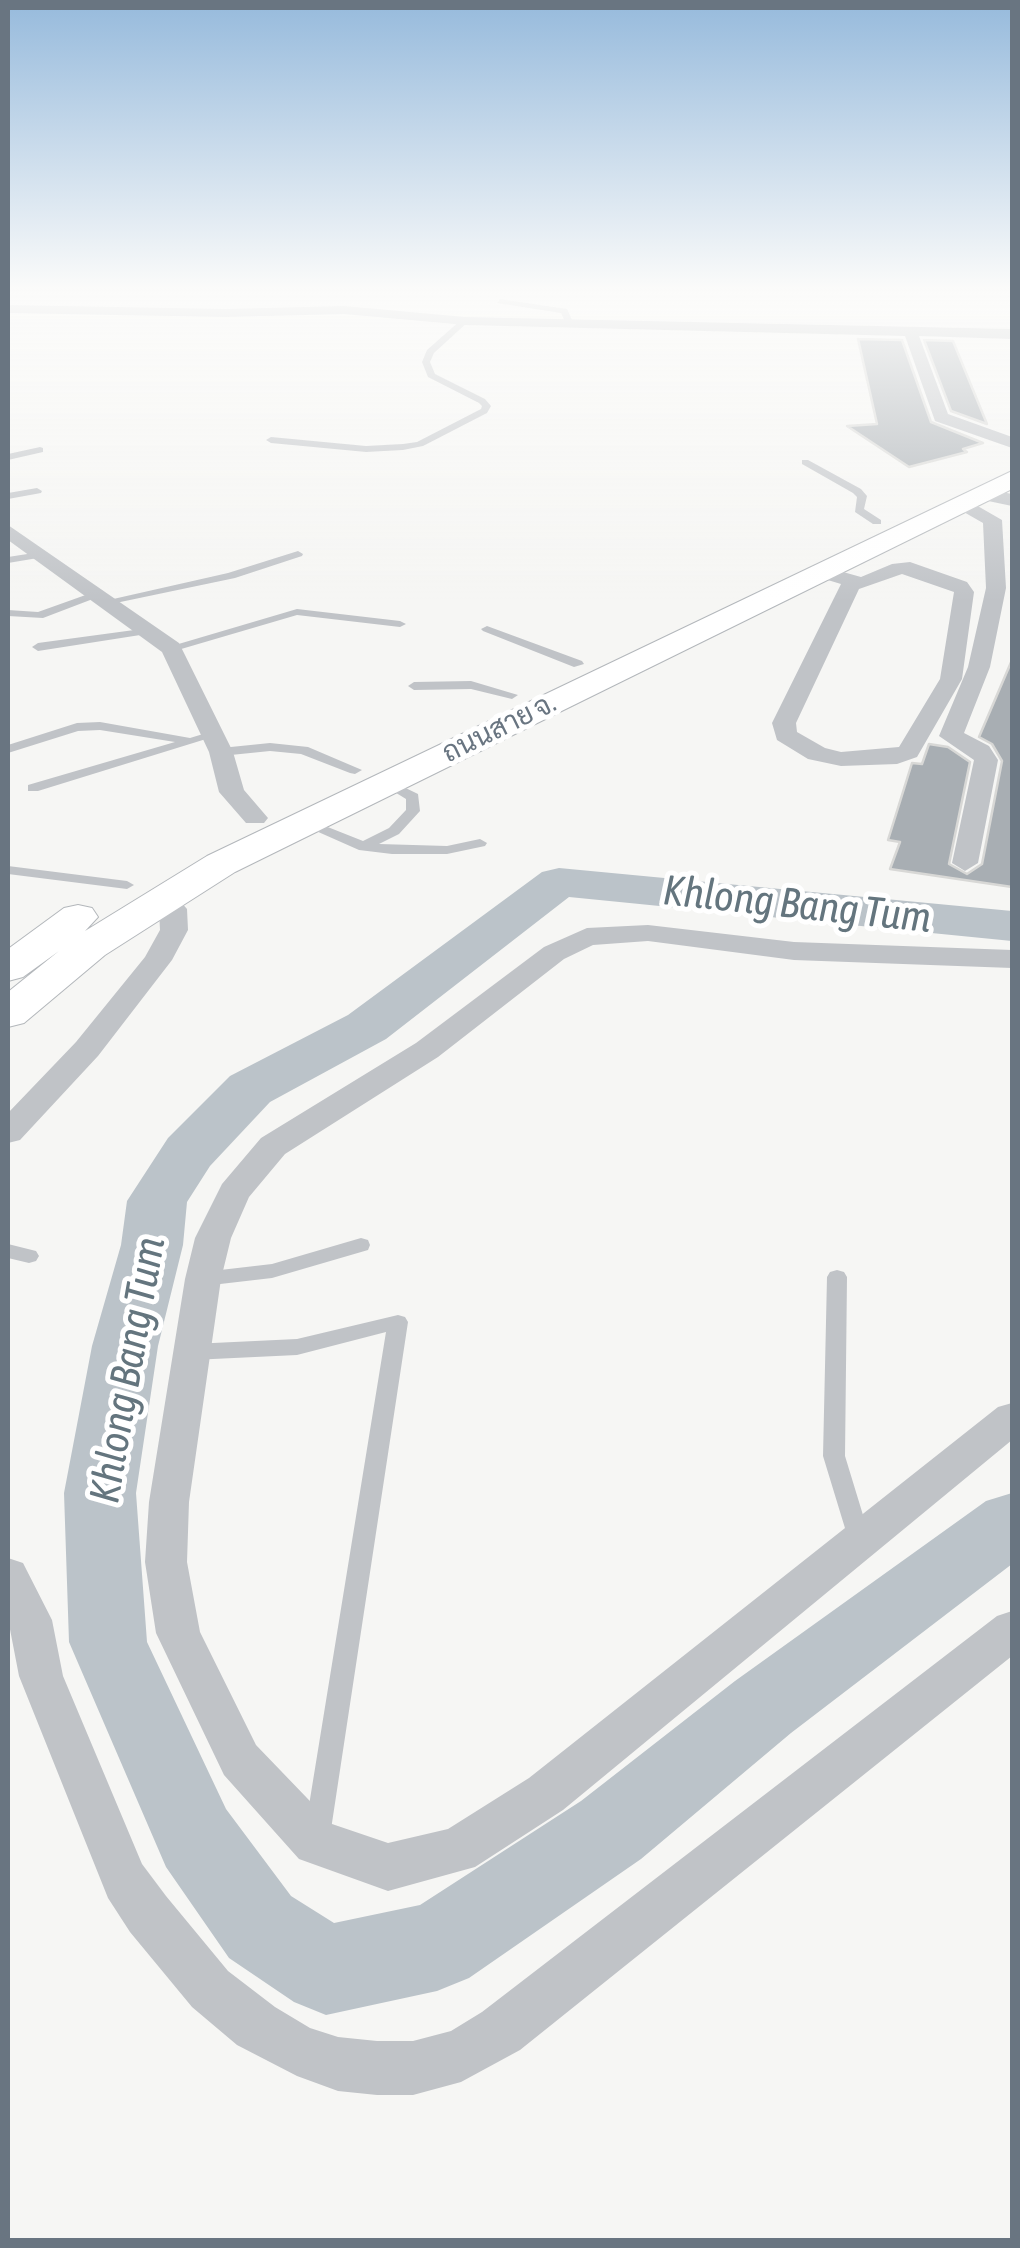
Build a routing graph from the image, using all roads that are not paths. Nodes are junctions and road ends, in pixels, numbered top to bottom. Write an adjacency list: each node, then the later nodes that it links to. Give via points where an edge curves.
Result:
1 (468, 393): 3 (lane, via 482,400 484,411 420,444 366,449)
2 (932, 393): 4 (street, via 941,417)
3 (270, 440)
4 (1012, 444)
5 (40, 450): 7 (lane)
6 (1012, 460): 12 (main road, ถนนสาย จ.)
7 (10, 462)
8 (804, 462): 12 (lane, via 857,490 859,510)
9 (37, 491): 11 (lane)
10 (992, 494): 17 (main road, ถนนสาย จ.); 37 (street, via 996,588 979,666 951,736 986,760)
11 (8, 496)
12 (877, 522): 25 (main road, ถนนสาย จ.)
13 (10, 535): 15 (street)
14 (298, 554): 18 (lane, via 231,576)
15 (40, 555): 16 (lane); 18 (street)
16 (8, 560)
17 (835, 577): 17 (street, via 863,584 910,568 964,592 950,679 908,752 897,757 841,759 785,735); 31 (main road, ถนนสาย จ.)
18 (100, 599): 19 (lane, via 40,616); 22 (street)
19 (8, 613)
20 (400, 624): 24 (lane, via 298,612)
21 (486, 629): 25 (lane)
22 (150, 631): 23 (lane); 24 (street)
23 (38, 647)
24 (171, 648): 28 (street)
25 (578, 664): 27 (main road, ถนนสาย จ.)
26 (414, 686): 27 (lane, via 471,685)
27 (512, 696): 30 (main road, ถนนสาย จ.)
28 (208, 743): 29 (lane, via 100,726); 30 (lane, via 304,750); 32 (lane); 33 (street, via 232,792)
29 (8, 749)
30 (355, 770): 33 (main road, ถนนสาย จ.)
31 (388, 783): 34 (main road, ถนนสาย จ.); 36 (lane, via 413,797 413,811)
32 (33, 788)
33 (255, 818): 39 (main road, ถนนสาย จ.)
34 (305, 823): 36 (lane); 40 (main road, ถนนสาย จ.)
35 (480, 843): 36 (lane, via 447,850)
36 (364, 847)
37 (965, 863)
38 (8, 870): 39 (lane)
39 (127, 884): 42 (main road, ถนนสาย จ.)
40 (162, 898): 43 (main road, ถนนสาย จ.); 44 (street, via 174,909 174,930 158,960)
41 (1012, 958): 49 (street, via 794,952 648,933 588,937 554,953 427,1050 274,1146 234,1192)
42 (8, 968)
43 (8, 1014)
44 (8, 1132)
45 (360, 1245): 49 (lane, via 272,1271)
46 (8, 1251): 47 (lane)
47 (30, 1256)
48 (837, 1276): 52 (lane, via 834,1456)
49 (203, 1279): 50 (street)
50 (192, 1352): 55 (street, via 166,1562 178,1633 240,1760); 55 (lane, via 297,1347 398,1322)
51 (1012, 1418): 52 (street)
52 (859, 1538): 55 (street, via 546,1794 458,1850 388,1867)
53 (8, 1576): 54 (street, via 124,1881 148,1914 210,1989 256,2026 297,2050 377,2068 413,2068 461,2055 502,2031)
54 (1012, 1630)
55 (316, 1842)

